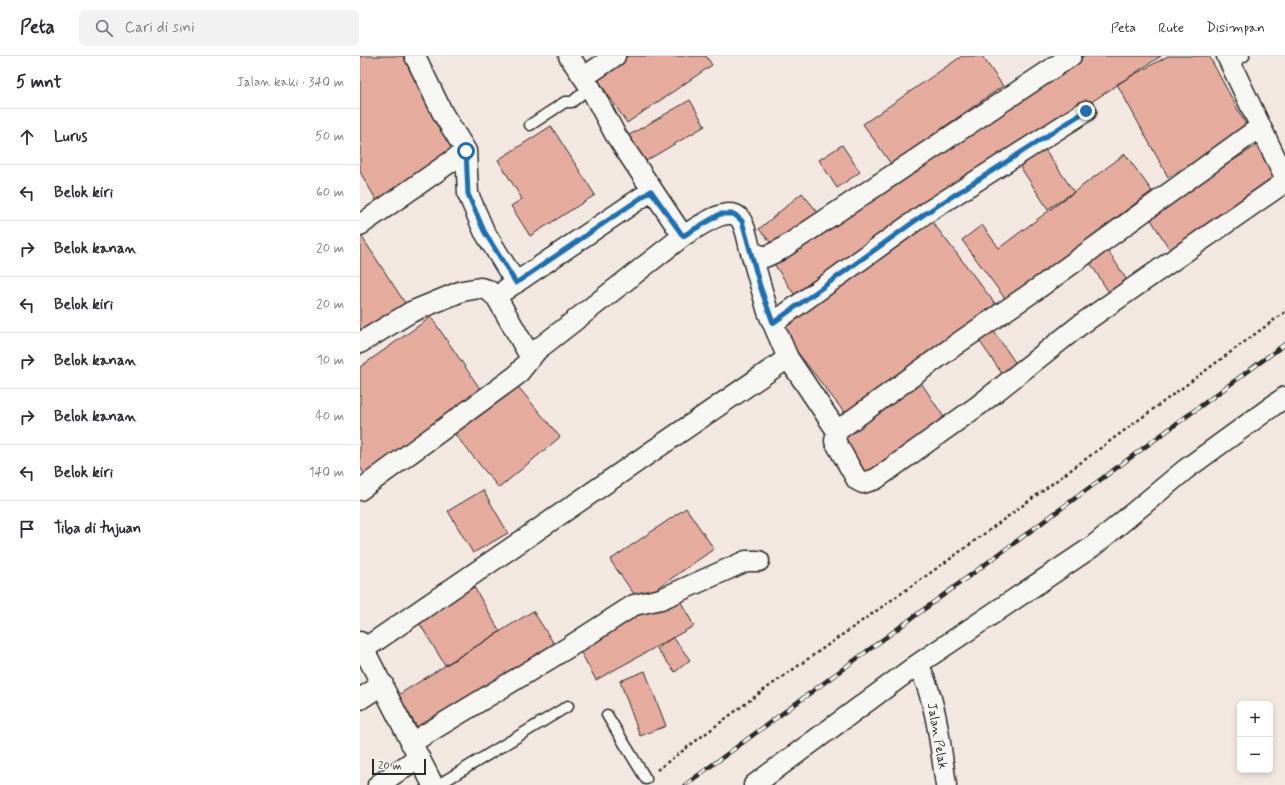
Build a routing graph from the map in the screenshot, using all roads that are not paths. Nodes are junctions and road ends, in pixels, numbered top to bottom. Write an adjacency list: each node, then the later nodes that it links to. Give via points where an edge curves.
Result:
1 (415, 56): 10 (street, via 443,114)
2 (569, 56): 6 (street)
3 (615, 56): 6 (street)
4 (1071, 56): 16 (street, via 780,250 765,257)
5 (1234, 59): 9 (street)
6 (587, 82): 8 (lane, via 572,102 565,102); 13 (street, via 615,134)
7 (1086, 111): 19 (street, via 926,213)
8 (530, 125)
9 (1260, 127): 11 (street); 24 (street)
10 (466, 151): 14 (street); 17 (street, via 468,194 484,231)
11 (1285, 178)
12 (1285, 182): 24 (street, via 1080,325 979,405 876,479 863,483 857,480 835,441)
13 (651, 191): 15 (street); 17 (street)
14 (360, 225)
15 (683, 236): 16 (street, via 720,214 734,214 742,221); 21 (street, via 563,329)
16 (751, 252): 19 (street)
17 (516, 283): 18 (street)
18 (497, 298): 20 (street, via 488,290 480,288 462,291 411,312); 21 (street)
19 (773, 323): 22 (street)
20 (360, 342)
21 (531, 358): 25 (street, via 517,375)
22 (788, 358): 24 (street); 27 (street)
23 (1285, 397): 28 (street, via 1186,468 1092,547)
24 (836, 431)
25 (360, 490)
26 (759, 561): 33 (street, via 746,561 661,599 634,605)
27 (362, 645): 29 (street)
28 (918, 664): 38 (street); 39 (street, Jalan Pelak, via 936,717)
29 (383, 684): 30 (street); 33 (street)
30 (360, 700)
31 (568, 706): 37 (lane)
32 (607, 715): 34 (lane)
33 (415, 750): 35 (street); 36 (street)
34 (645, 776)
35 (378, 785)
36 (433, 785)
37 (438, 785)
38 (754, 785)
39 (946, 785)

